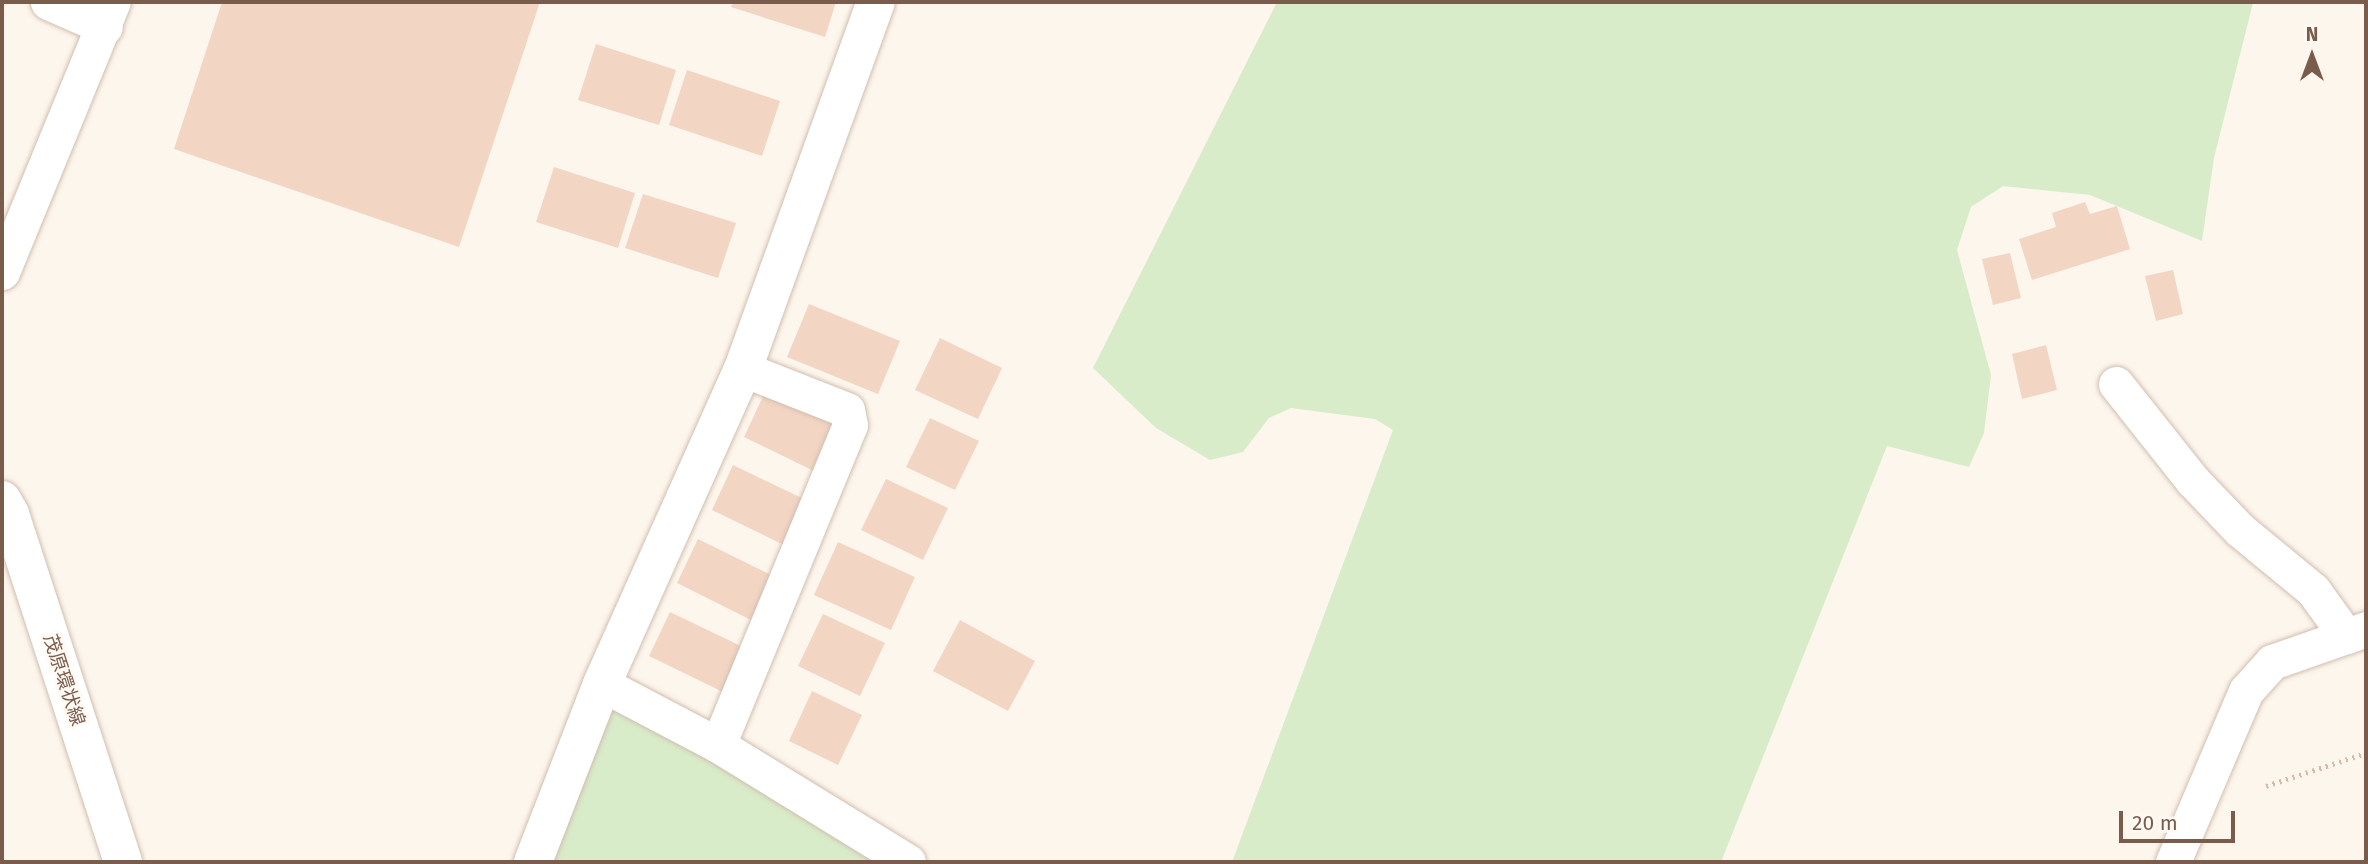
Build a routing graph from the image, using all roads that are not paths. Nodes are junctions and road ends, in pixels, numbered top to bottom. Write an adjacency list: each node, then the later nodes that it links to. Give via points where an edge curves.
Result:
1 (48, 2): 3 (street)
2 (876, 2): 5 (street)
3 (109, 15): 4 (street)
4 (2, 272)
5 (743, 369): 9 (street); 10 (street, via 847,410 850,425)
6 (2116, 384): 8 (street, via 2193,481 2240,530)
7 (2, 500): 11 (street, 茂原環状線)
8 (2356, 632): 14 (street, via 2272,662 2246,691)
9 (602, 684): 10 (street); 12 (street)
10 (718, 745): 13 (street)
11 (123, 862)
12 (533, 862)
13 (908, 862)
14 (2173, 862)

